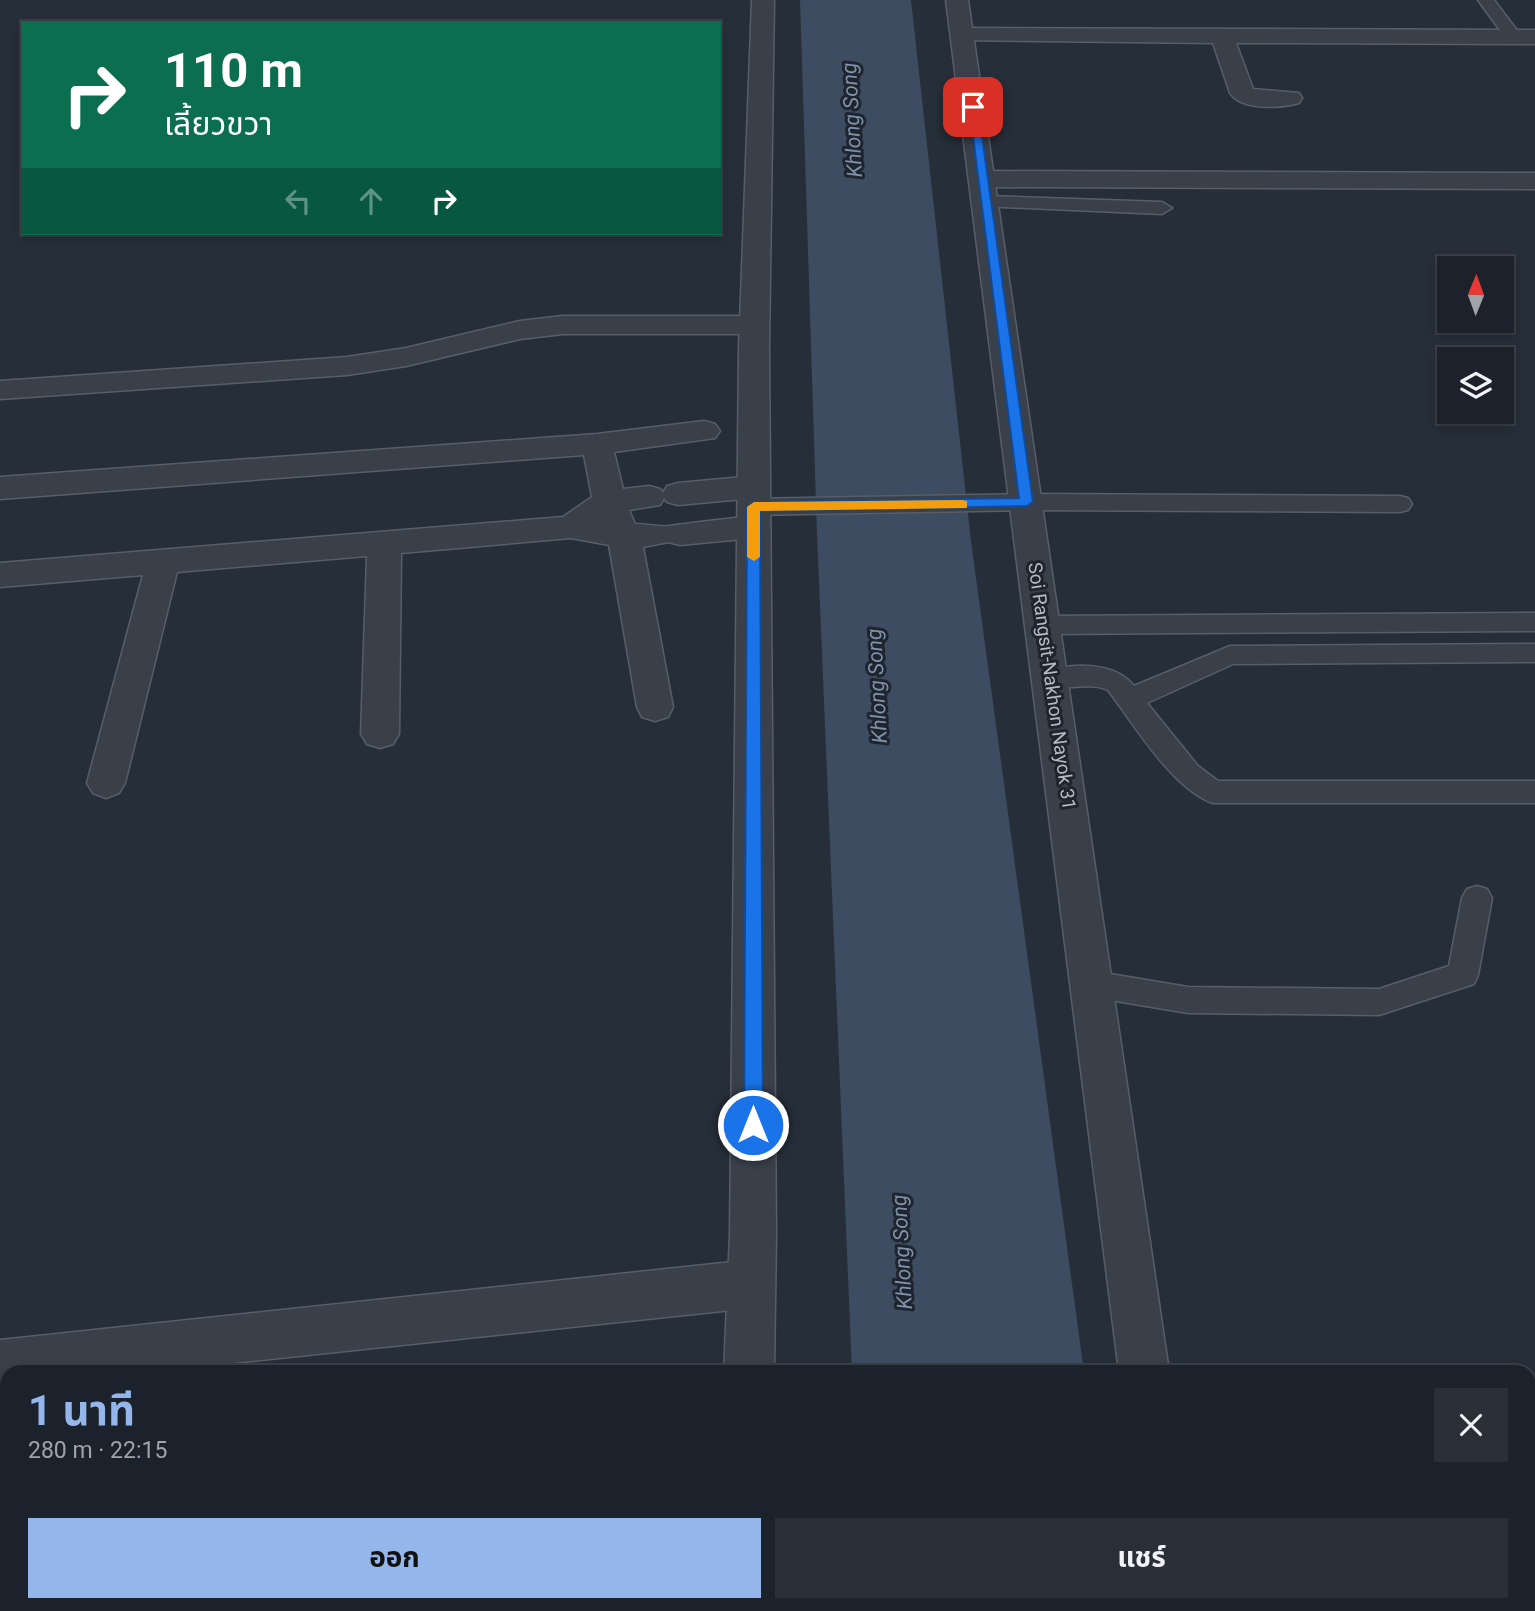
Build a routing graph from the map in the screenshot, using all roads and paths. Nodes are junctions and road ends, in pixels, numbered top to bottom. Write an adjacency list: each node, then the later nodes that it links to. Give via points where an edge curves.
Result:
1 (763, 0): 11 (street)
2 (957, 0): 4 (street, Soi Rangsit-Nakhon Nayok 31)
3 (1486, 0): 6 (lane)
4 (963, 35): 5 (street); 9 (street, Soi Rangsit-Nakhon Nayok 31)
5 (1222, 36): 6 (street); 7 (street, via 1242,93 1255,98)
6 (1525, 37)
7 (1290, 98)
8 (1535, 181): 9 (street)
9 (985, 190): 10 (lane); 17 (street, Soi Rangsit-Nakhon Nayok 31)
10 (1162, 208)
11 (755, 326): 12 (street, via 563,325 347,366); 19 (street)
12 (0, 390)
13 (704, 431): 14 (street)
14 (597, 444): 15 (street); 16 (street)
15 (0, 488)
16 (609, 501): 19 (street, via 664,495); 20 (street); 21 (street)
17 (1027, 502): 18 (lane); 19 (lane); 26 (street, Soi Rangsit-Nakhon Nayok 31)
18 (1399, 504)
19 (759, 507): 21 (street); 36 (street)
20 (571, 527): 21 (street); 22 (street)
21 (653, 535): 30 (street)
22 (384, 542): 23 (street); 31 (street)
23 (163, 562): 24 (street); 32 (street)
24 (0, 575)
25 (1535, 622): 26 (lane)
26 (1044, 625): 28 (street, Soi Rangsit-Nakhon Nayok 31)
27 (1535, 653): 29 (lane, via 1230,655)
28 (1051, 679): 29 (lane, via 1101,677 1117,683); 35 (street, Soi Rangsit-Nakhon Nayok 31)
29 (1130, 699): 33 (lane, via 1188,774 1213,792)
30 (655, 708)
31 (380, 734)
32 (106, 783)
33 (1535, 792)
34 (1477, 898): 35 (lane, via 1463,975 1379,1002 1188,1000)
35 (1092, 984): 39 (street, Soi Rangsit-Nakhon Nayok 31)
36 (751, 1284): 37 (street); 38 (street)
37 (0, 1365)
38 (749, 1365)
39 (1143, 1365)

